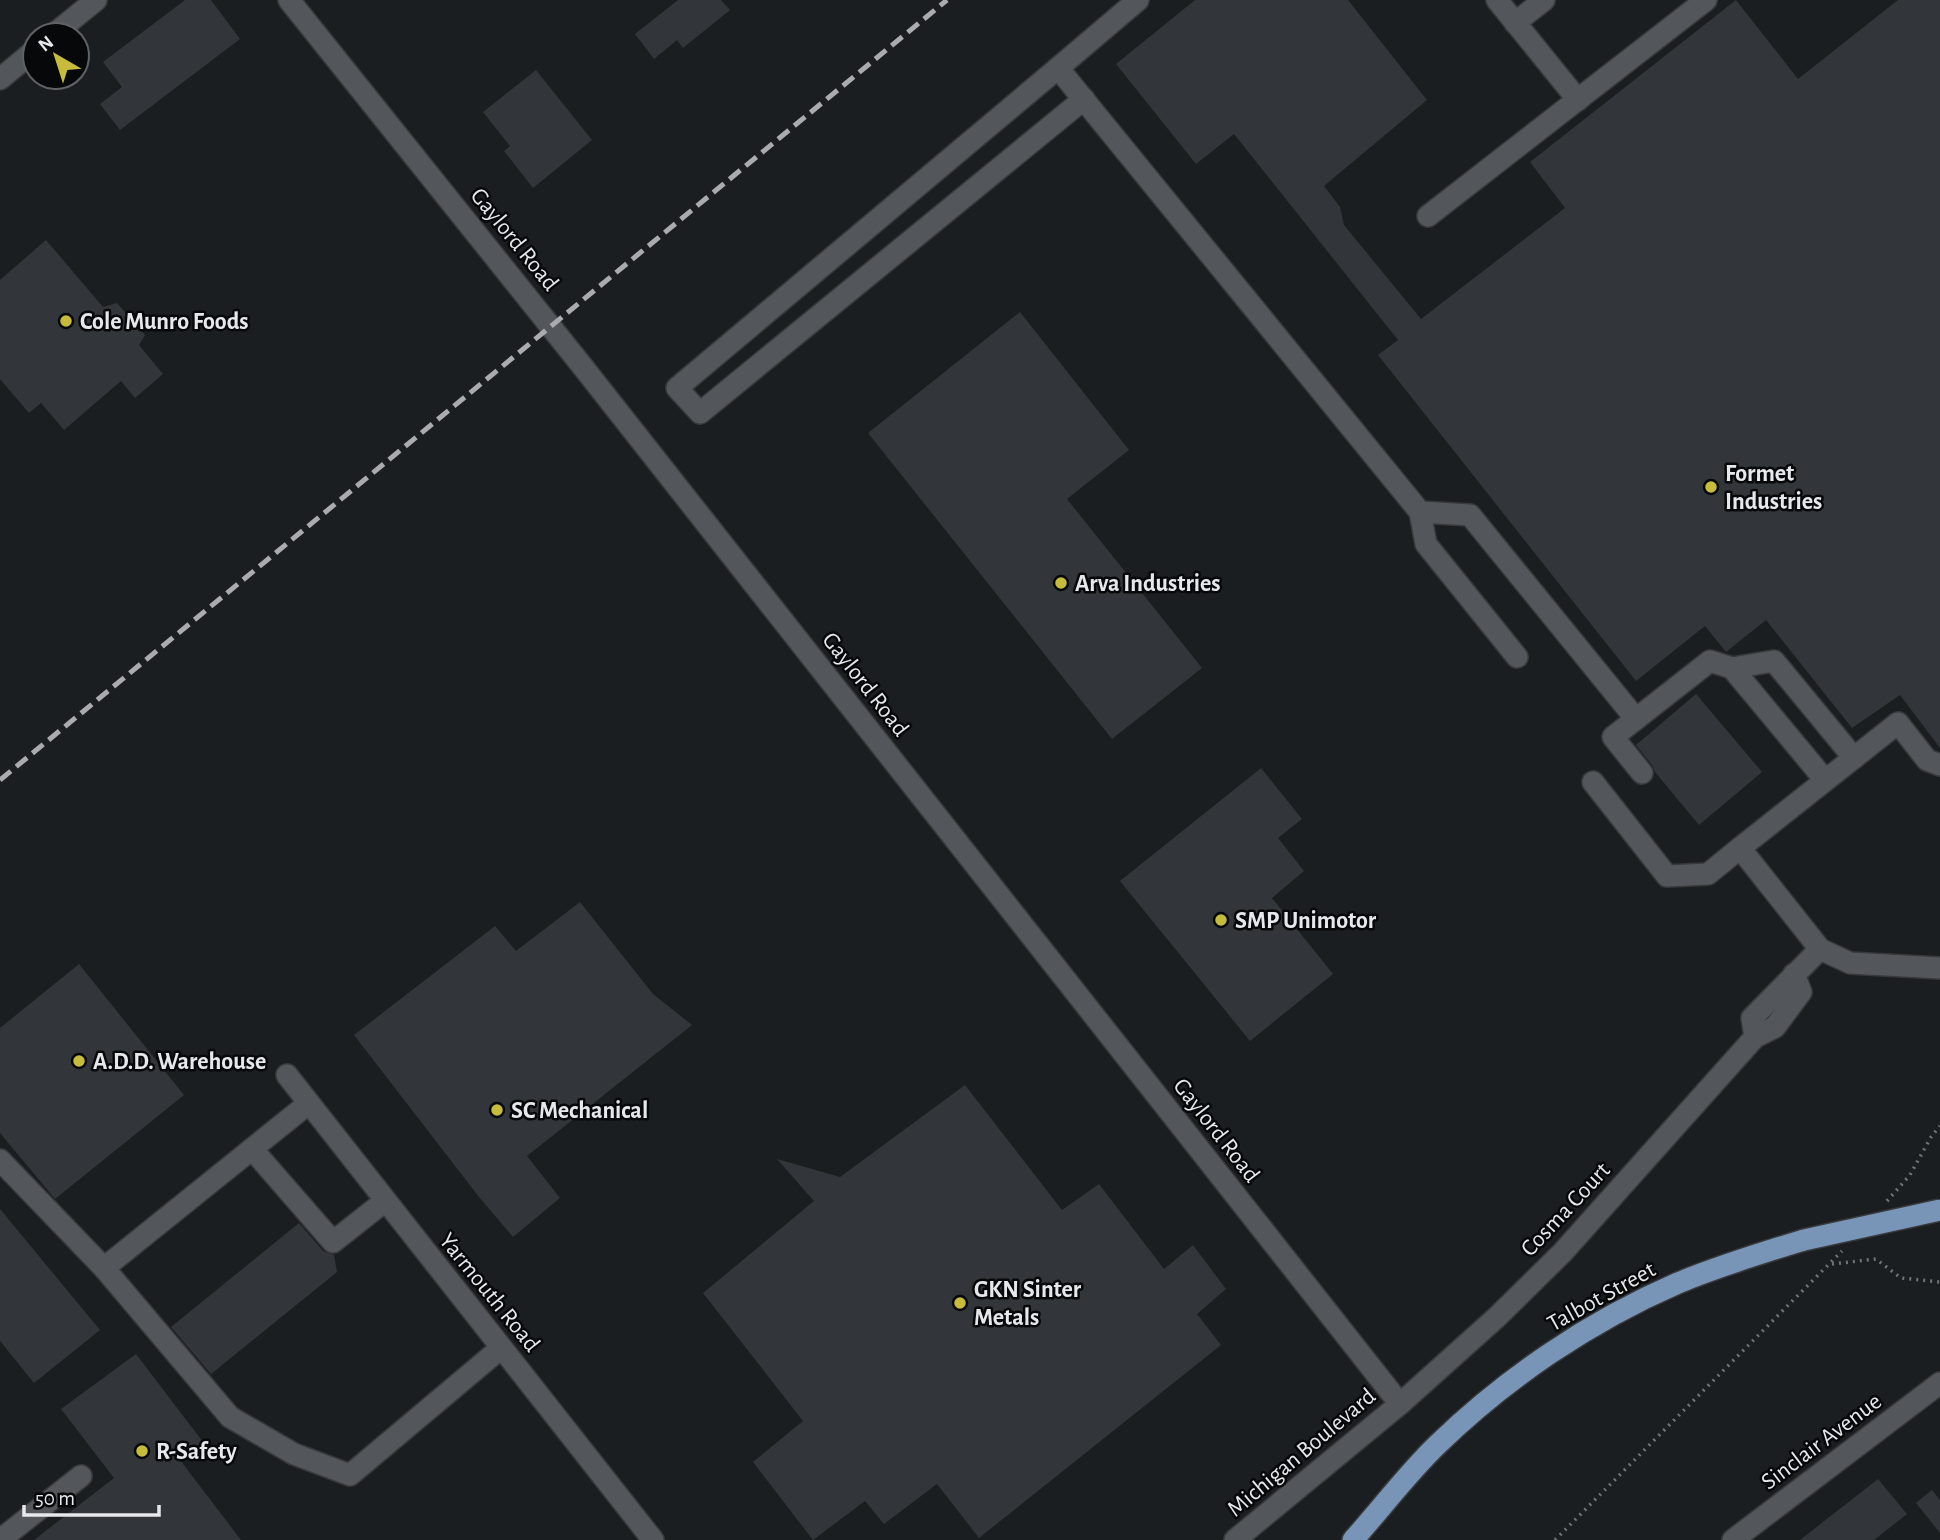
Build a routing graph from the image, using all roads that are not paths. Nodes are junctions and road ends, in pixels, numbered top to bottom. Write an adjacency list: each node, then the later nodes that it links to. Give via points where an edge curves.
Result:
1 (96, 0): 7 (street)
2 (289, 0): 36 (street, Gaylord Road)
3 (1138, 0): 10 (street)
4 (1497, 0): 8 (street)
5 (1544, 0): 8 (street)
6 (1706, 0): 13 (street)
7 (70, 21)
8 (1515, 23): 13 (street)
9 (21, 62): 11 (street)
10 (1058, 68): 12 (street); 12 (street, via 677,387 700,413)
11 (0, 79)
12 (1084, 99): 15 (street)
13 (1578, 100): 14 (street)
14 (1428, 216)
15 (1420, 512): 16 (street, via 1426,544); 18 (street, via 1469,516)
16 (1517, 657)
17 (1732, 668): 18 (street, via 1710,661); 19 (street, via 1774,661); 22 (street)
18 (1636, 719): 21 (street, via 1613,737)
19 (1854, 758): 20 (street, via 1898,723 1927,760); 22 (street)
20 (1940, 765)
21 (1642, 773)
22 (1825, 780): 24 (street)
23 (1593, 782): 24 (street, via 1667,876 1707,874)
24 (1740, 848): 25 (street)
25 (1820, 949): 26 (street, via 1850,964); 36 (street, Cosma Court, via 1752,1018 1755,1037 1563,1252)
26 (1940, 968)
27 (287, 1075): 28 (street, Yarmouth Road)
28 (309, 1103): 29 (street); 31 (street, Yarmouth Road)
29 (252, 1149): 31 (street, via 333,1242); 33 (street)
30 (0, 1160): 33 (street)
31 (385, 1202): 34 (street, Yarmouth Road)
32 (1940, 1210): 41 (main road, Talbot Street, bridge, via 1741,1259 1611,1316 1491,1397 1436,1446)
33 (104, 1268): 34 (street, via 230,1417 294,1454 350,1475)
34 (501, 1348): 39 (street, Yarmouth Road)
35 (1940, 1383): 42 (street, Sinclair Avenue)
36 (1400, 1404): 40 (street, Michigan Boulevard)
37 (81, 1476): 38 (street)
38 (0, 1540)
39 (653, 1540)
40 (1235, 1540)
41 (1353, 1540)
42 (1733, 1540)

